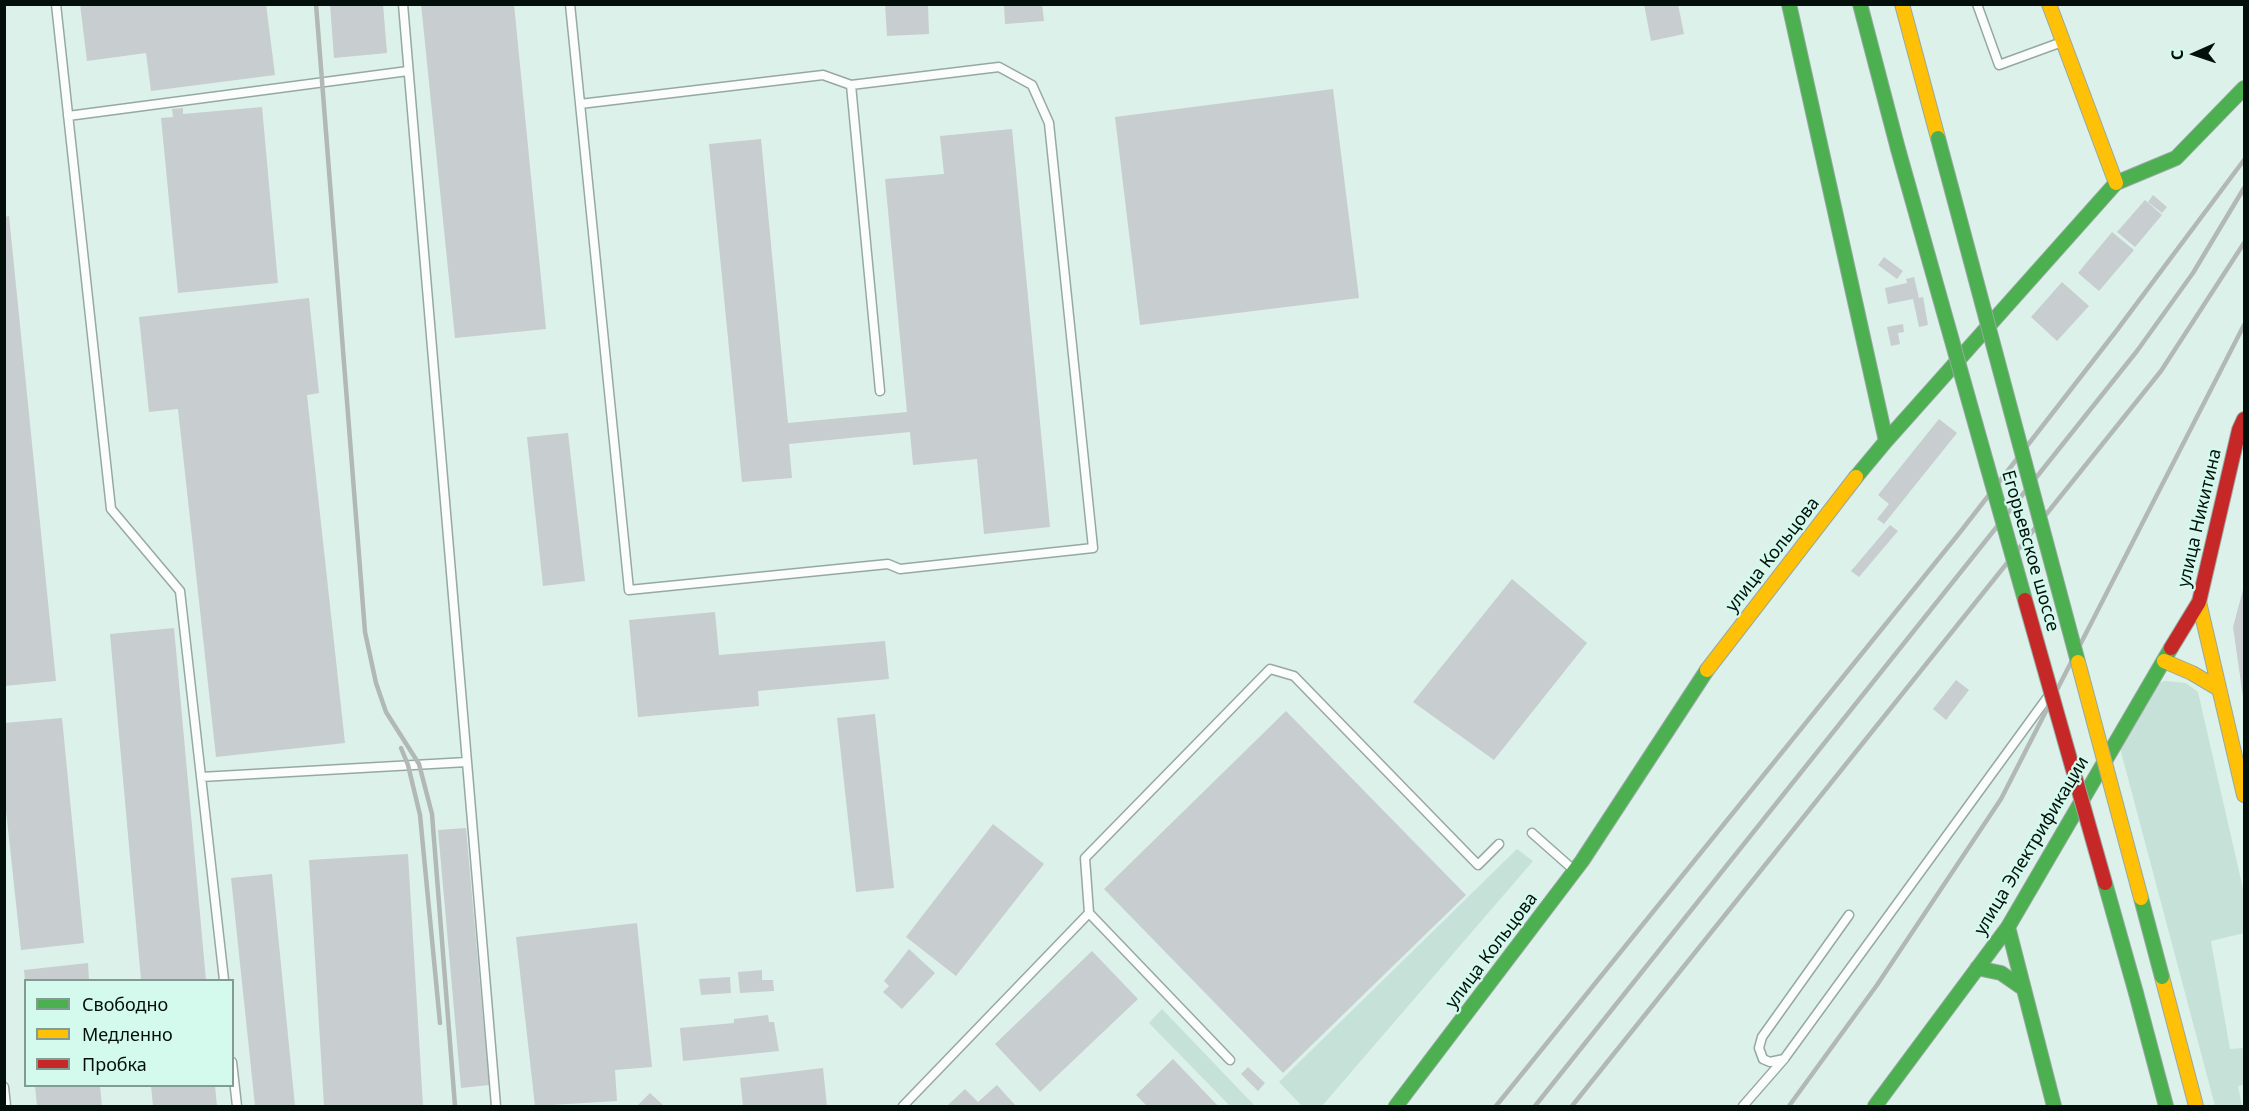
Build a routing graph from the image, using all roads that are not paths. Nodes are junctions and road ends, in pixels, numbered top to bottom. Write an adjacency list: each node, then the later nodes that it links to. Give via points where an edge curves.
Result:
1 (56, 4): 14 (lane)
2 (403, 4): 10 (lane)
3 (570, 4): 13 (lane)
4 (1789, 4): 18 (main road)
5 (1860, 4): 22 (main road, Егорьевское шоссе, bridge)
6 (1902, 4): 49 (main road, Егорьевское шоссе, bridge)
7 (1977, 4): 9 (lane, via 1999,65)
8 (2049, 4): 9 (main road)
9 (2063, 42): 15 (main road)
10 (408, 71): 14 (lane); 24 (lane)
11 (851, 85): 13 (lane, via 823,75); 13 (lane, via 999,68 1032,85 1049,123 1092,548 900,569 888,564 629,590); 16 (lane)
12 (2244, 88): 15 (main road, улица Кольцова, via 2176,158)
13 (580, 104)
14 (68, 116): 25 (lane, via 111,509 180,591)
15 (2116, 183): 18 (main road, улица Кольцова)
16 (880, 391)
17 (2244, 419): 19 (main road, улица Никитина)
18 (1887, 441): 29 (main road, улица Кольцова, via 1703,675)
19 (2199, 602): 20 (main road, улица Никитина); 21 (main road)
20 (2164, 661): 21 (main road); 23 (main road, улица Никитина)
21 (2219, 688): 26 (main road)
22 (2051, 693): 36 (lane); 48 (main road, Егорьевское шоссе, bridge)
23 (2130, 716): 32 (main road, улица Электрификации)
24 (466, 762): 25 (lane); 42 (lane)
25 (201, 777): 34 (lane)
26 (2244, 795)
27 (1532, 833): 29 (lane)
28 (1499, 844): 30 (lane, via 1479,865 1294,676 1270,669 1085,858)
29 (1575, 871): 44 (main road, улица Кольцова)
30 (1089, 913): 37 (lane); 43 (lane)
31 (1849, 915): 36 (lane, via 1762,1037 1759,1048 1763,1059)
32 (2008, 927): 33 (main road, улица Электрификации); 35 (main road)
33 (1977, 968): 35 (main road, via 2001,973); 46 (main road, улица Электрификации)
34 (224, 979)
35 (2024, 989): 47 (main road)
36 (1784, 1059): 45 (lane)
37 (1230, 1060)
38 (234, 1080): 41 (lane)
39 (4, 1087): 40 (lane)
40 (6, 1107)
41 (237, 1107)
42 (496, 1107)
43 (903, 1107)
44 (1396, 1107)
45 (1743, 1107)
46 (1875, 1107)
47 (2054, 1107)
48 (2166, 1107)
49 (2196, 1107)

